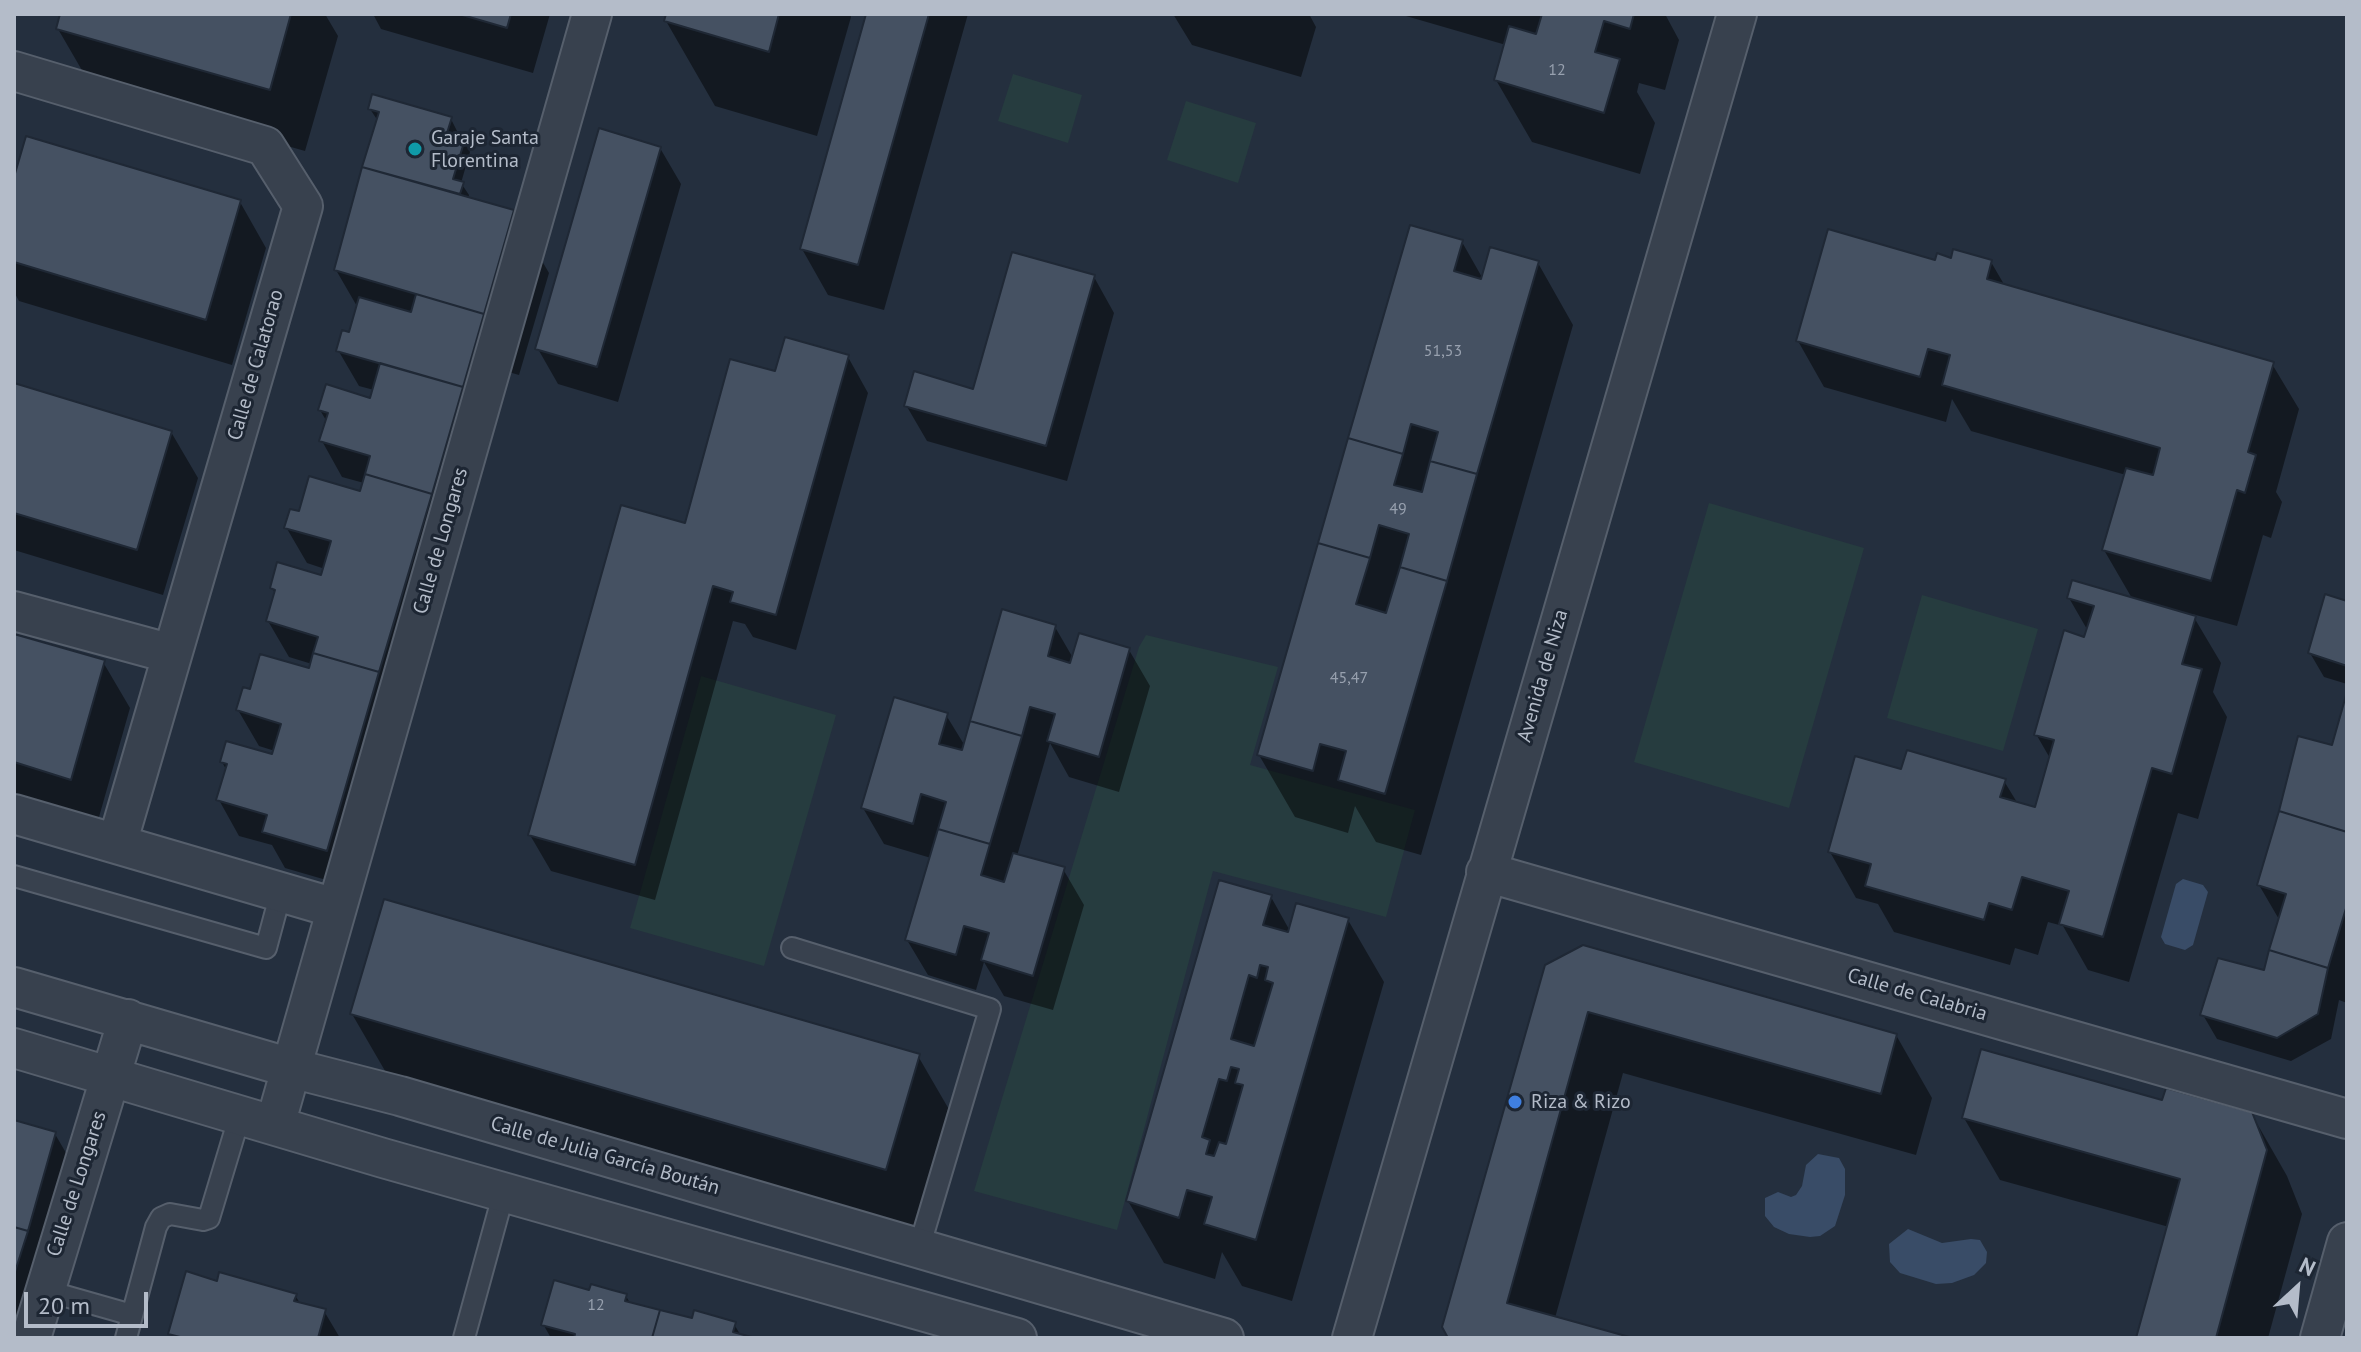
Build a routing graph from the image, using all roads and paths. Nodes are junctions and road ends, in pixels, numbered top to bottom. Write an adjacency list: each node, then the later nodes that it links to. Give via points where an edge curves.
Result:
1 (592, 14): 11 (street, Calle de Longares)
2 (1737, 14): 8 (street, Avenida de Niza)
3 (14, 71): 5 (street, Calle de Calatorao, via 265,146 303,206)
4 (14, 611): 5 (street)
5 (172, 654): 7 (street, Calle de Calatorao)
6 (14, 814): 7 (street)
7 (117, 844): 10 (street)
8 (1486, 872): 18 (street, Calle de Calabria); 31 (street, Avenida de Niza)
9 (14, 876): 10 (lane, via 266,948)
10 (281, 892): 11 (street)
11 (335, 908): 16 (street, Calle de Longares)
12 (792, 948): 22 (lane, via 990,1009)
13 (14, 987): 14 (street, Calle de Julia García Boután)
14 (128, 1019): 16 (street, Calle de Julia García Boután); 17 (street)
15 (14, 1048): 17 (street)
16 (291, 1068): 19 (street); 22 (street, Calle de Julia García Boután)
17 (111, 1076): 19 (street); 23 (street, Calle de Longares)
18 (2347, 1119)
19 (258, 1120): 20 (street); 25 (lane, via 209,1218 161,1218)
20 (504, 1192): 24 (street); 28 (lane)
21 (2347, 1242): 32 (street)
22 (919, 1248): 24 (street); 30 (street, Calle de Julia García Boután)
23 (44, 1290): 25 (lane); 26 (street, Calle de Longares)
24 (901, 1305): 29 (street)
25 (132, 1315): 27 (lane)
26 (31, 1338)
27 (126, 1338)
28 (464, 1338)
29 (1017, 1338)
30 (1224, 1338)
31 (1352, 1338)
32 (2320, 1338)

